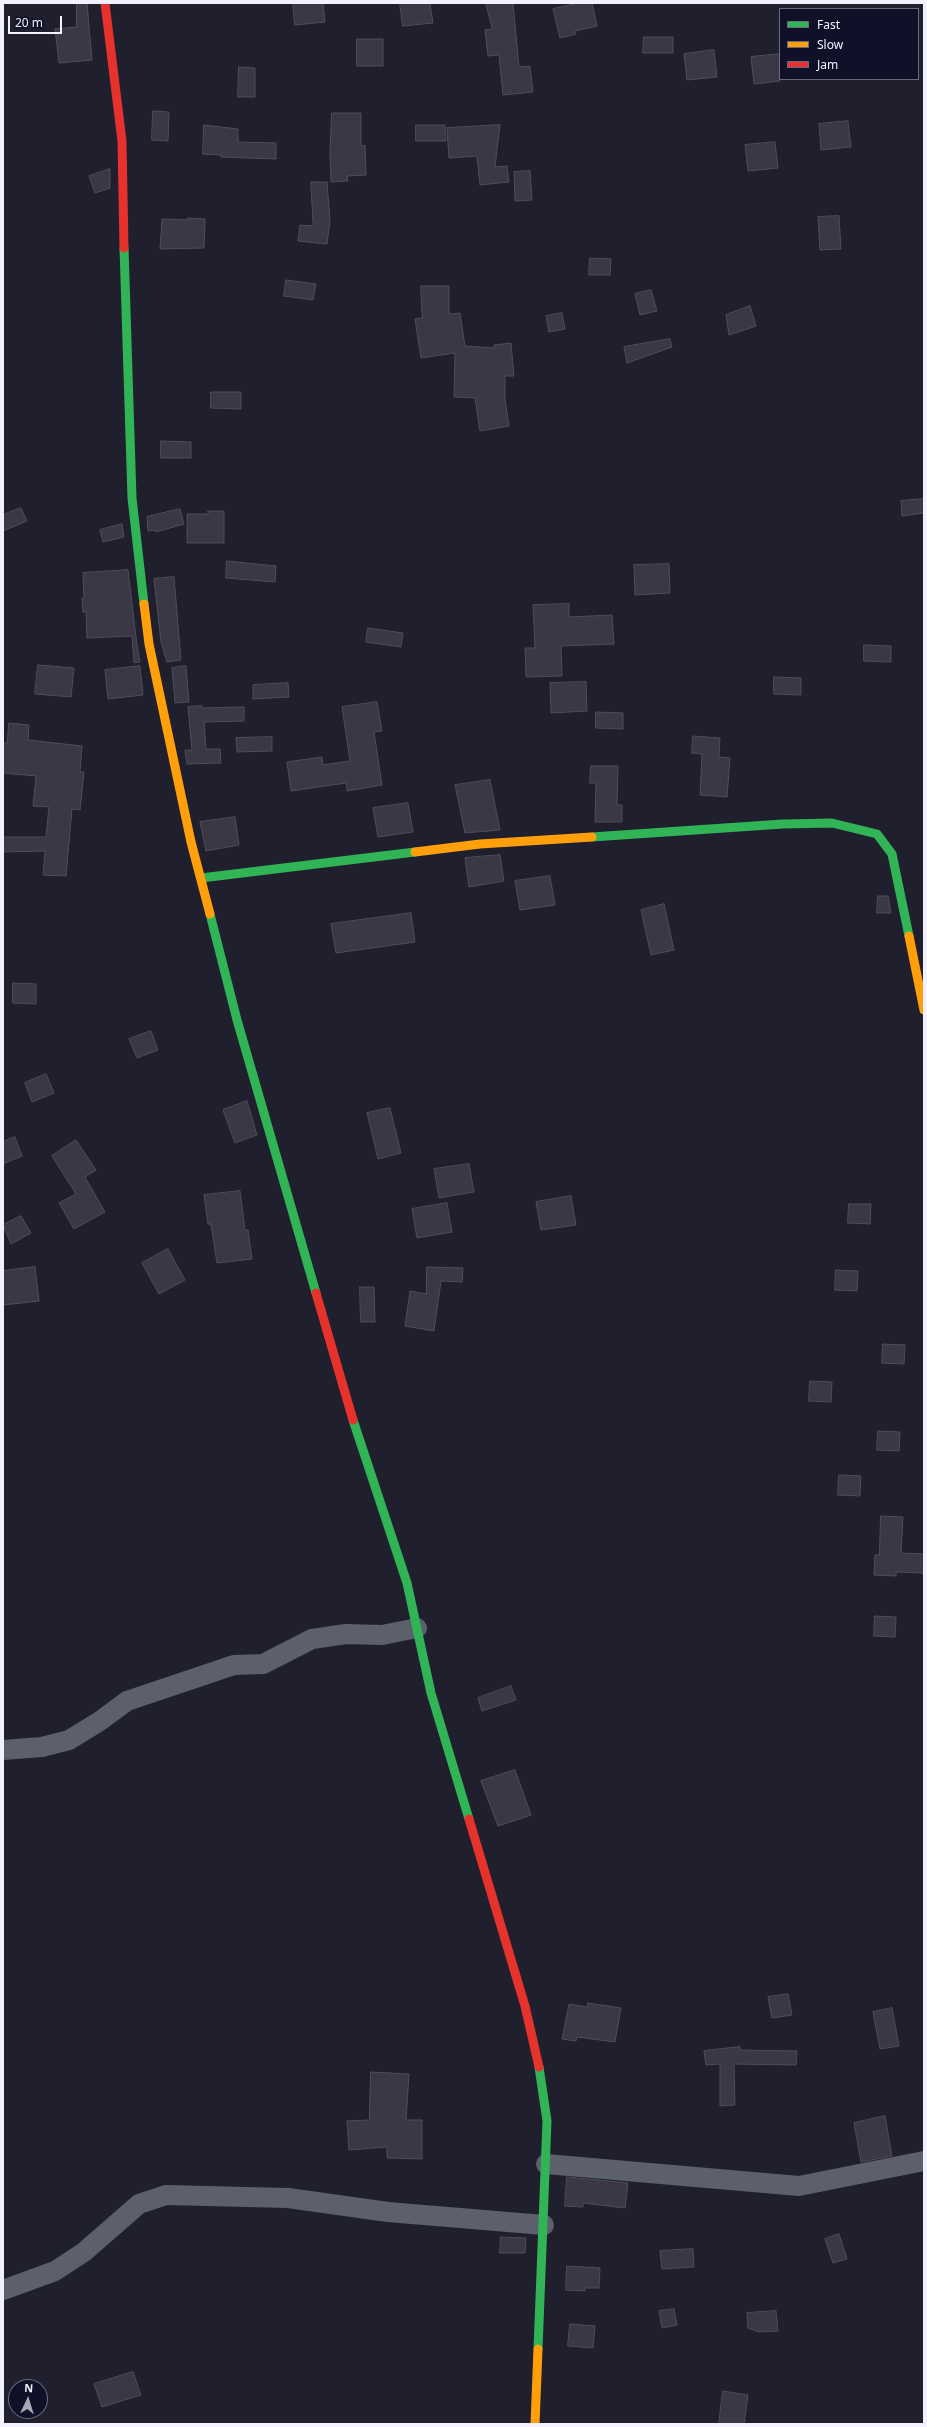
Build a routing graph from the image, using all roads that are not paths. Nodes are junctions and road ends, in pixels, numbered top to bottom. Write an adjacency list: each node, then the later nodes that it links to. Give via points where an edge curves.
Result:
1 (105, 3): 2 (street, via 122,141 127,392 132,498 149,644)
2 (201, 878): 3 (street, via 480,844 832,823 877,834 892,854); 4 (street, via 283,1182 346,1399 407,1583)
3 (924, 1010)
4 (417, 1628): 5 (street, via 382,1635 346,1634 312,1639 263,1664 234,1665 127,1701 70,1740 42,1747); 7 (street, via 431,1694 527,2014 538,2060 547,2121)
5 (3, 1750)
6 (924, 2161): 7 (street, via 799,2186)
7 (546, 2164): 8 (street)
8 (544, 2225): 9 (street, via 388,2212 288,2198 166,2195 139,2204 84,2252 55,2271); 10 (street)
9 (3, 2290)
10 (535, 2424)

